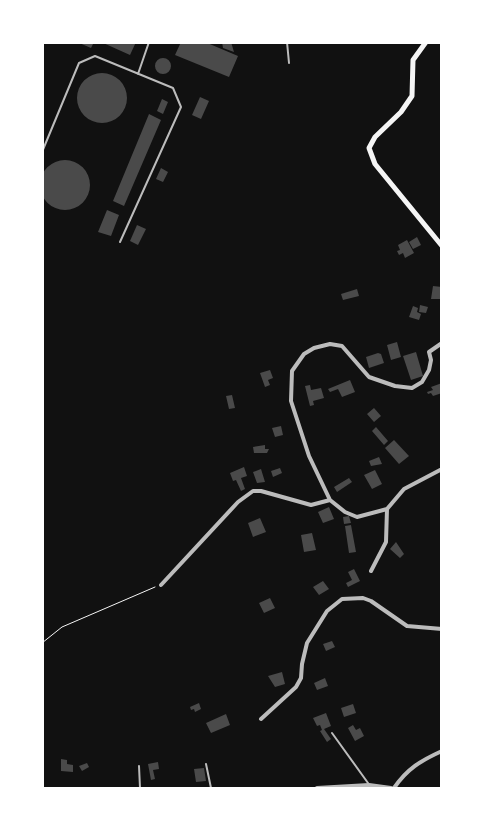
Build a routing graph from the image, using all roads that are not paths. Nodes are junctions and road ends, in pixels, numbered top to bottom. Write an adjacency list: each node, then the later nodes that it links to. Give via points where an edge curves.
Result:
1 (149, 42): 5 (lane)
2 (287, 42): 4 (lane)
3 (426, 42): 8 (main road, via 413,60 412,96 369,148 375,164)
4 (289, 63)
5 (138, 74): 6 (lane, via 95,56 79,63); 7 (lane, via 173,88 181,107)
6 (42, 152)
7 (120, 242)
8 (442, 246)
9 (442, 343): 11 (street, via 430,352 430,370 422,382 412,388 369,377 342,346 322,346 304,354 292,371 290,401 309,456)
10 (442, 469): 12 (street, via 404,489)
11 (330, 500): 12 (street, via 344,512 357,517); 14 (street, via 311,505 253,491 238,502)
12 (387, 509): 13 (street, via 386,542)
13 (371, 571)
14 (161, 585)
15 (442, 629): 16 (street, via 407,626 371,601 342,599 327,611 307,643 302,678 296,687)
16 (261, 719)
17 (332, 733): 21 (lane)
18 (442, 751): 25 (street, via 418,761)
19 (206, 764): 23 (lane)
20 (139, 766): 22 (lane)
21 (370, 785): 24 (street); 25 (street)
22 (140, 788)
23 (211, 788)
24 (317, 788)
25 (392, 788)

